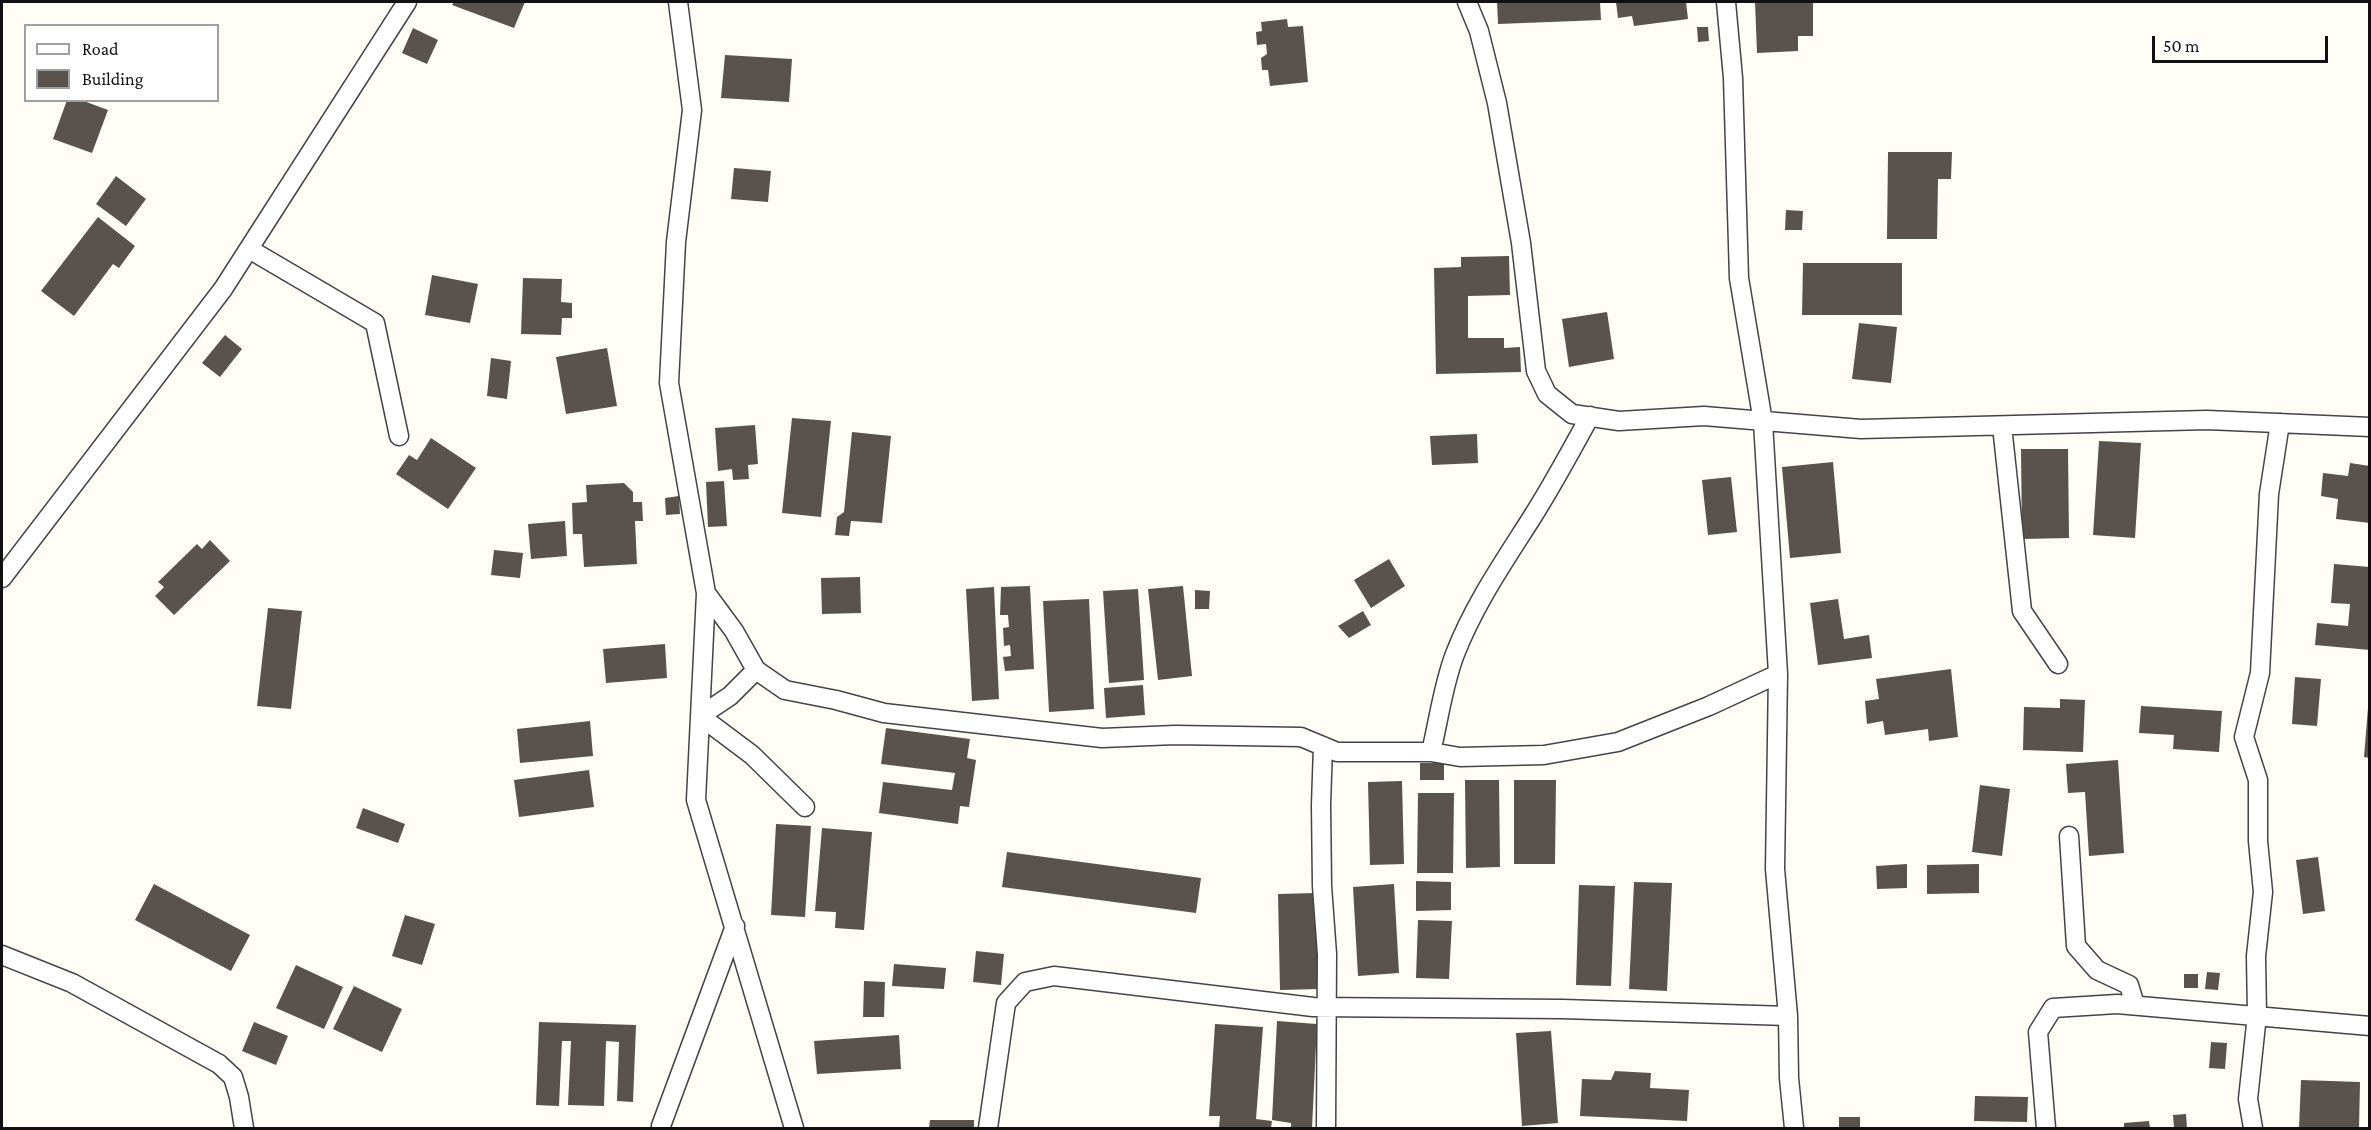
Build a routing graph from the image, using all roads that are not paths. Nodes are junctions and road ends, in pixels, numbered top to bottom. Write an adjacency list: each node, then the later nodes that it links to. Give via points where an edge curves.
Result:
1 (407, 2): 5 (street)
2 (678, 2): 13 (street, via 692,110 676,242 669,382)
3 (1467, 2): 6 (street, via 1479,31 1497,103 1521,243 1536,371 1547,394 1572,414)
4 (1726, 2): 7 (street, via 1733,78 1739,278)
5 (249, 249): 11 (street, via 375,322); 12 (street, via 223,289)
6 (1590, 416): 7 (street, via 1619,421 1704,416); 19 (street, via 1472,617 1447,680)
7 (1763, 422): 9 (street, via 1861,429); 16 (street)
8 (2280, 423): 9 (street, via 2207,420); 10 (street); 26 (street, via 2269,494 2260,673 2244,737 2258,780 2258,841 2264,892 2256,956)
9 (2001, 426): 14 (street, via 2022,611)
10 (2370, 427)
11 (399, 436)
12 (2, 578)
13 (706, 593): 15 (street); 17 (street)
14 (2058, 664)
15 (756, 670): 17 (street, via 730,696); 18 (street, via 785,690 884,713 1102,738 1301,737)
16 (1778, 674): 19 (street, via 1618,742 1544,755 1460,757); 27 (street, via 1775,868)
17 (700, 716): 20 (street, via 752,755); 22 (street, via 696,800)
18 (1323, 746): 19 (street, via 1337,752); 25 (street, via 1321,805)
19 (1431, 752)
20 (805, 807)
21 (2069, 836): 24 (street, via 2076,946 2097,970 2129,985)
22 (735, 926): 29 (street); 31 (street)
23 (2, 955): 30 (street, via 72,983 219,1064 233,1077)
24 (2135, 1005): 26 (street); 35 (street, via 2053,1008 2038,1032)
25 (1328, 1007): 27 (street); 32 (street, via 1054,976 1024,982 1006,1003); 33 (street)
26 (2257, 1015): 28 (street); 36 (street, via 2248,1099)
27 (1788, 1016): 34 (street)
28 (2370, 1026)
29 (661, 1126)
30 (244, 1128)
31 (794, 1128)
32 (988, 1128)
33 (1326, 1128)
34 (1794, 1128)
35 (2046, 1128)
36 (2253, 1128)

